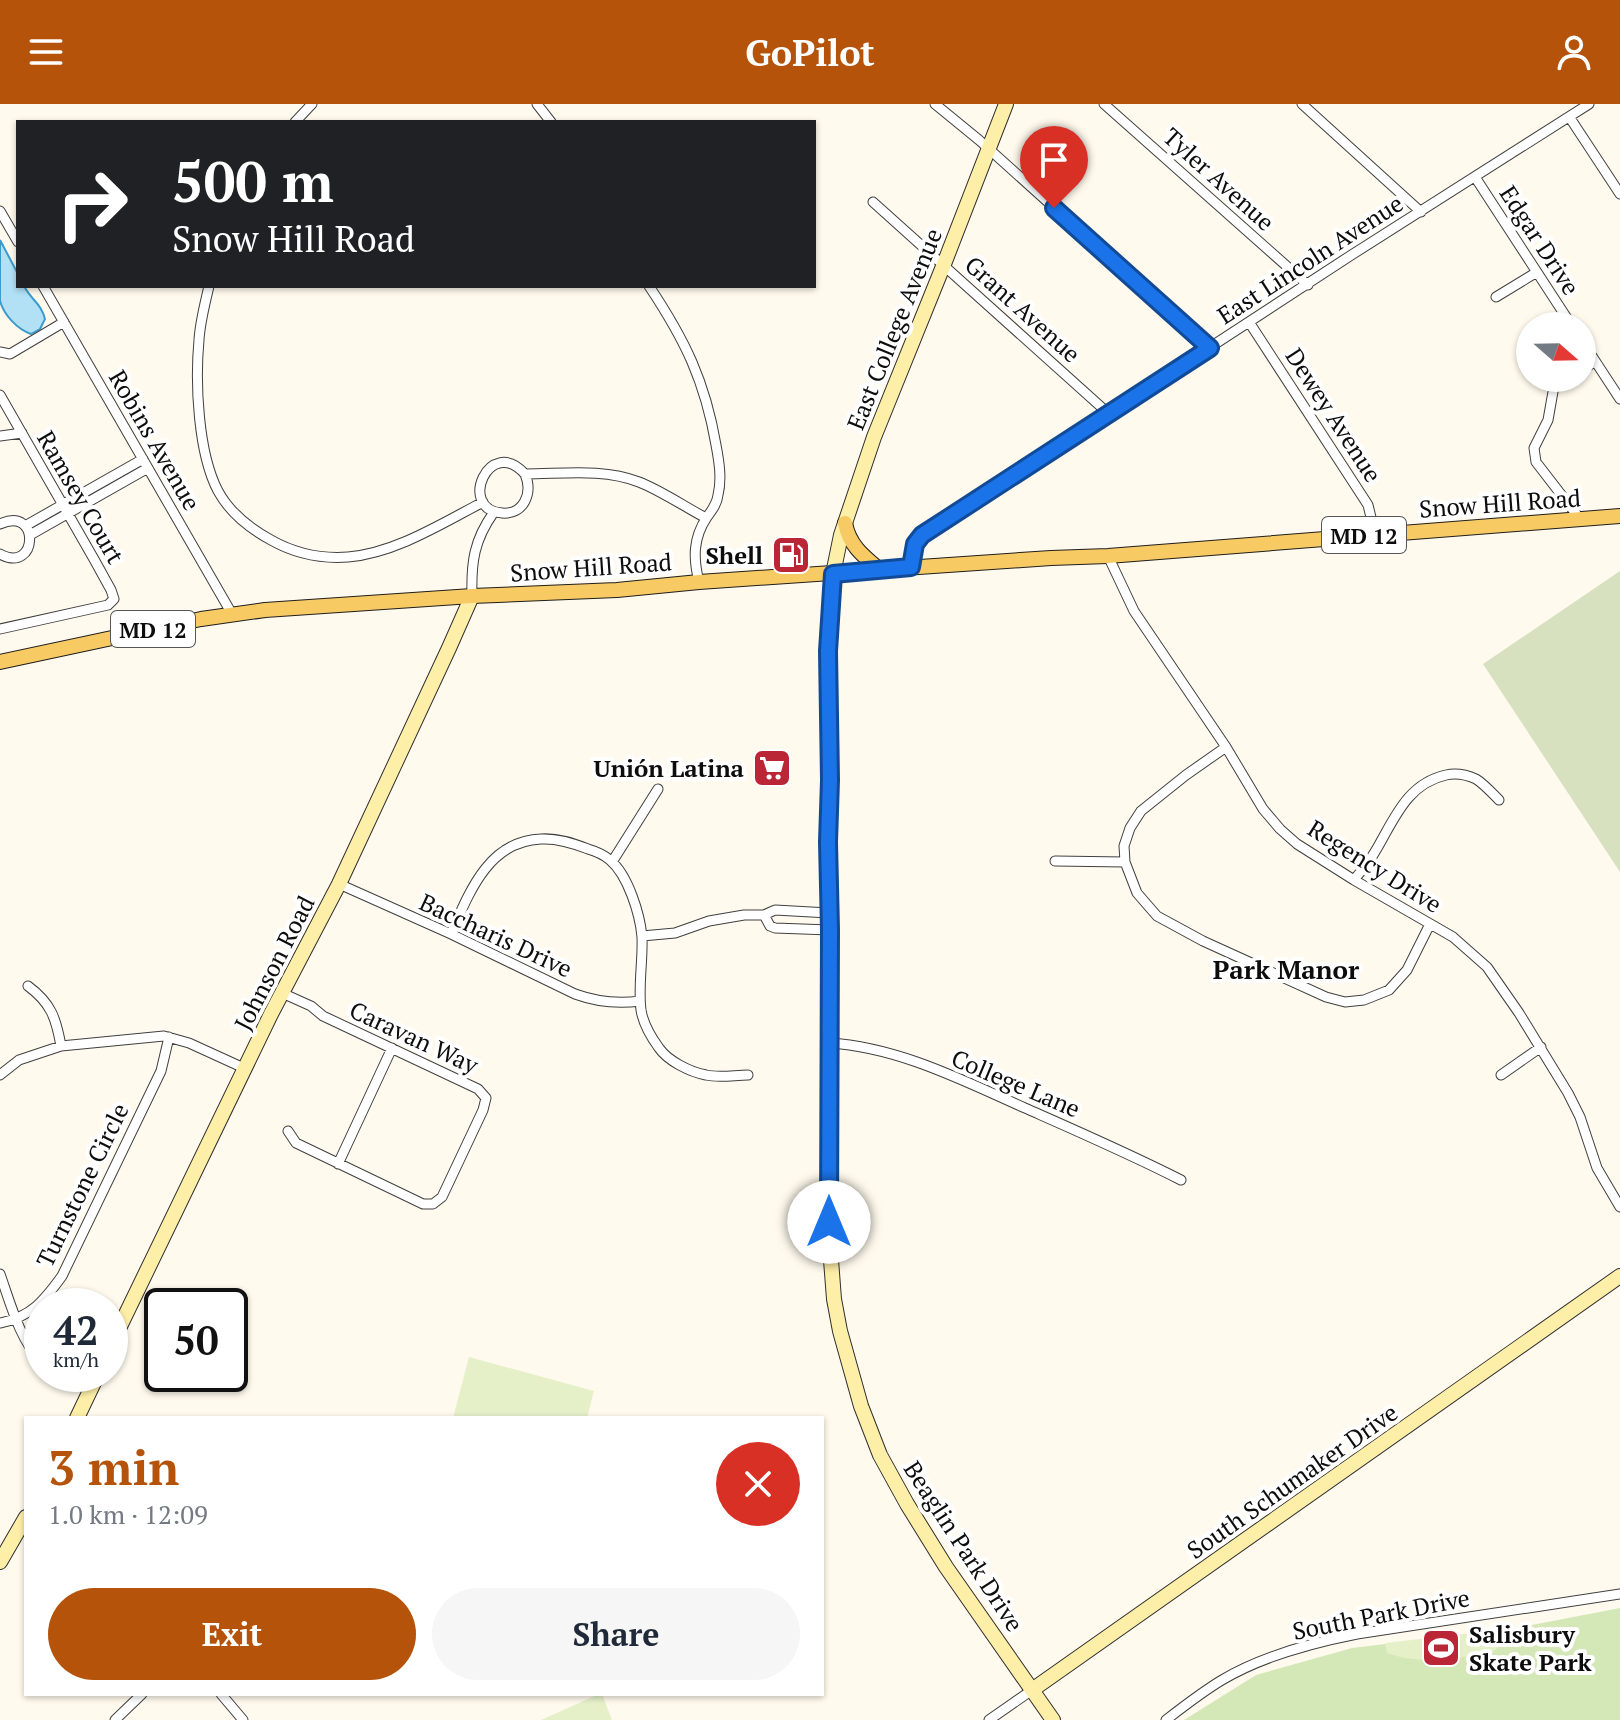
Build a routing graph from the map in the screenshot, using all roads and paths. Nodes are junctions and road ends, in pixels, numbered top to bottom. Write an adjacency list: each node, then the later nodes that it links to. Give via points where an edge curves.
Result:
1 (312, 104): 9 (street)
2 (537, 104): 10 (street)
3 (935, 104): 11 (street)
4 (1006, 104): 11 (main road, East College Avenue)
5 (1104, 104): 20 (street, Tyler Avenue)
6 (1302, 104): 16 (street)
7 (1589, 104): 8 (street, East Lincoln Avenue)
8 (1570, 118): 12 (street, East Lincoln Avenue); 13 (street)
9 (297, 120)
10 (549, 120)
11 (988, 148): 18 (main road, East College Avenue); 28 (street)
12 (1475, 177): 16 (street, East Lincoln Avenue); 19 (street, Edgar Drive)
13 (1620, 194)
14 (873, 202): 18 (street, Grant Avenue)
15 (0, 211): 17 (street)
16 (1421, 212): 20 (street, East Lincoln Avenue)
17 (16, 239)
18 (944, 264): 34 (street, Grant Avenue); 45 (main road, East College Avenue)
19 (1537, 272): 24 (street); 25 (street, Edgar Drive)
20 (1308, 285): 27 (street, East Lincoln Avenue)
21 (44, 288): 26 (street, Robins Avenue)
22 (209, 288): 39 (street, via 199,340 204,443 219,492 246,524 302,553 348,557 402,542)
23 (650, 288): 43 (street, via 691,358 711,417 720,482 716,504)
24 (1496, 297)
25 (1563, 312)
26 (64, 322): 29 (street, via 10,354); 37 (street, Robins Avenue)
27 (1249, 322): 28 (street, East Lincoln Avenue); 48 (street, Dewey Avenue, via 1368,505)
28 (1210, 348): 34 (street, East Lincoln Avenue)
29 (0, 352)
30 (1596, 363): 33 (street)
31 (1553, 392): 44 (street, via 1548,420 1534,448 1536,462)
32 (0, 395): 35 (street, Ramsey Court)
33 (1620, 399)
34 (1109, 414): 51 (street, East Lincoln Avenue, via 922,535)
35 (22, 433): 36 (street); 40 (street, Ramsey Court)
36 (0, 436)
37 (146, 463): 40 (street); 56 (street, Robins Avenue)
38 (525, 474): 39 (street, via 513,465 489,468 480,480); 41 (street, via 529,489 524,504 511,513); 43 (street, via 618,476 640,482)
39 (483, 502): 41 (street)
40 (66, 509): 47 (street); 57 (street, Ramsey Court, via 114,599 108,605)
41 (494, 512): 55 (street, via 474,553)
42 (1620, 516): 44 (main road, Snow Hill Road / MD 12)
43 (706, 518): 54 (street, via 695,549)
44 (1580, 519): 48 (main road, Snow Hill Road / MD 12)
45 (845, 523): 52 (main road, via 856,550); 53 (main road, East College Avenue)
46 (0, 524): 47 (street, via 16,521)
47 (27, 530): 49 (street, via 30,543 23,555)
48 (1375, 534): 50 (main road, Snow Hill Road / MD 12)
49 (0, 554)
50 (1108, 556): 51 (main road, Snow Hill Road / MD 12); 59 (street, Regency Drive, via 1134,611)
51 (911, 567): 52 (main road, Snow Hill Road / MD 12)
52 (880, 570): 53 (main road, Snow Hill Road / MD 12)
53 (833, 574): 54 (main road, Snow Hill Road / MD 12); 67 (main road, Beaglin Park Drive, via 828,651)
54 (699, 582): 55 (main road, Snow Hill Road / MD 12)
55 (472, 596): 56 (main road, Snow Hill Road / MD 12); 66 (main road, Johnson Road)
56 (232, 614): 58 (main road, Snow Hill Road / MD 12)
57 (0, 629)
58 (0, 662)
59 (1226, 747): 64 (street, via 1141,811 1124,846); 65 (street, Regency Drive, via 1280,829)
60 (658, 789): 63 (street)
61 (1499, 800): 65 (street, via 1475,779 1453,773 1431,778 1408,798)
62 (1055, 861): 64 (street)
63 (612, 862): 71 (street, via 570,842 546,838 520,843 489,863); 72 (street, via 634,902)
64 (1125, 862): 69 (street, via 1137,893 1157,916 1345,1002 1389,990 1407,970)
65 (1354, 880): 69 (street, Regency Drive)
66 (339, 884): 71 (street, Baccharis Drive); 74 (main road, Johnson Road)
67 (829, 913): 68 (street, via 775,910); 70 (main road, Beaglin Park Drive)
68 (764, 915): 70 (street, via 775,928); 72 (street)
69 (1430, 924): 79 (street, Regency Drive, via 1487,967)
70 (830, 930): 77 (main road, Beaglin Park Drive)
71 (451, 934): 75 (street, Baccharis Drive, via 591,1000)
72 (642, 936): 75 (street)
73 (28, 986): 78 (street, via 42,996 56,1020)
74 (282, 993): 80 (street, Caravan Way); 81 (main road, Johnson Road)
75 (640, 1001): 83 (street, via 661,1052 678,1064 706,1075)
76 (169, 1037): 78 (street); 81 (street); 92 (street, Turnstone Circle, via 161,1071 62,1276 33,1311)
77 (829, 1043): 87 (street, College Lane, via 917,1062); 100 (main road, Beaglin Park Drive, via 831,1271 857,1395 880,1455 914,1516)
78 (61, 1046): 82 (street, via 19,1060)
79 (1541, 1047): 84 (street); 88 (street, Regency Drive)
80 (392, 1048): 86 (street); 86 (street, Caravan Way, via 478,1089 486,1098 483,1110 442,1197 433,1204)
81 (246, 1069): 91 (main road, Johnson Road)
82 (0, 1075)
83 (748, 1075)
84 (1501, 1075)
85 (288, 1131): 86 (street, Caravan Way, via 296,1143)
86 (338, 1164)
87 (1181, 1180)
88 (1620, 1207)
89 (0, 1274): 92 (street)
90 (1620, 1276): 100 (main road, South Schumaker Drive)
91 (128, 1310)
92 (17, 1320): 93 (street, Turnstone Circle); 94 (street)
93 (0, 1323)
94 (24, 1339)
95 (89, 1392): 96 (main road)
96 (78, 1416)
97 (24, 1520): 98 (main road)
98 (0, 1562)
99 (1620, 1594): 107 (street, South Park Drive, via 1313,1644 1241,1670)
100 (1032, 1690): 105 (street, South Schumaker Drive); 106 (main road, Beaglin Park Drive)
101 (140, 1696): 103 (street)
102 (223, 1696): 104 (street)
103 (115, 1720)
104 (243, 1720)
105 (989, 1720)
106 (1053, 1720)
107 (1166, 1720)

